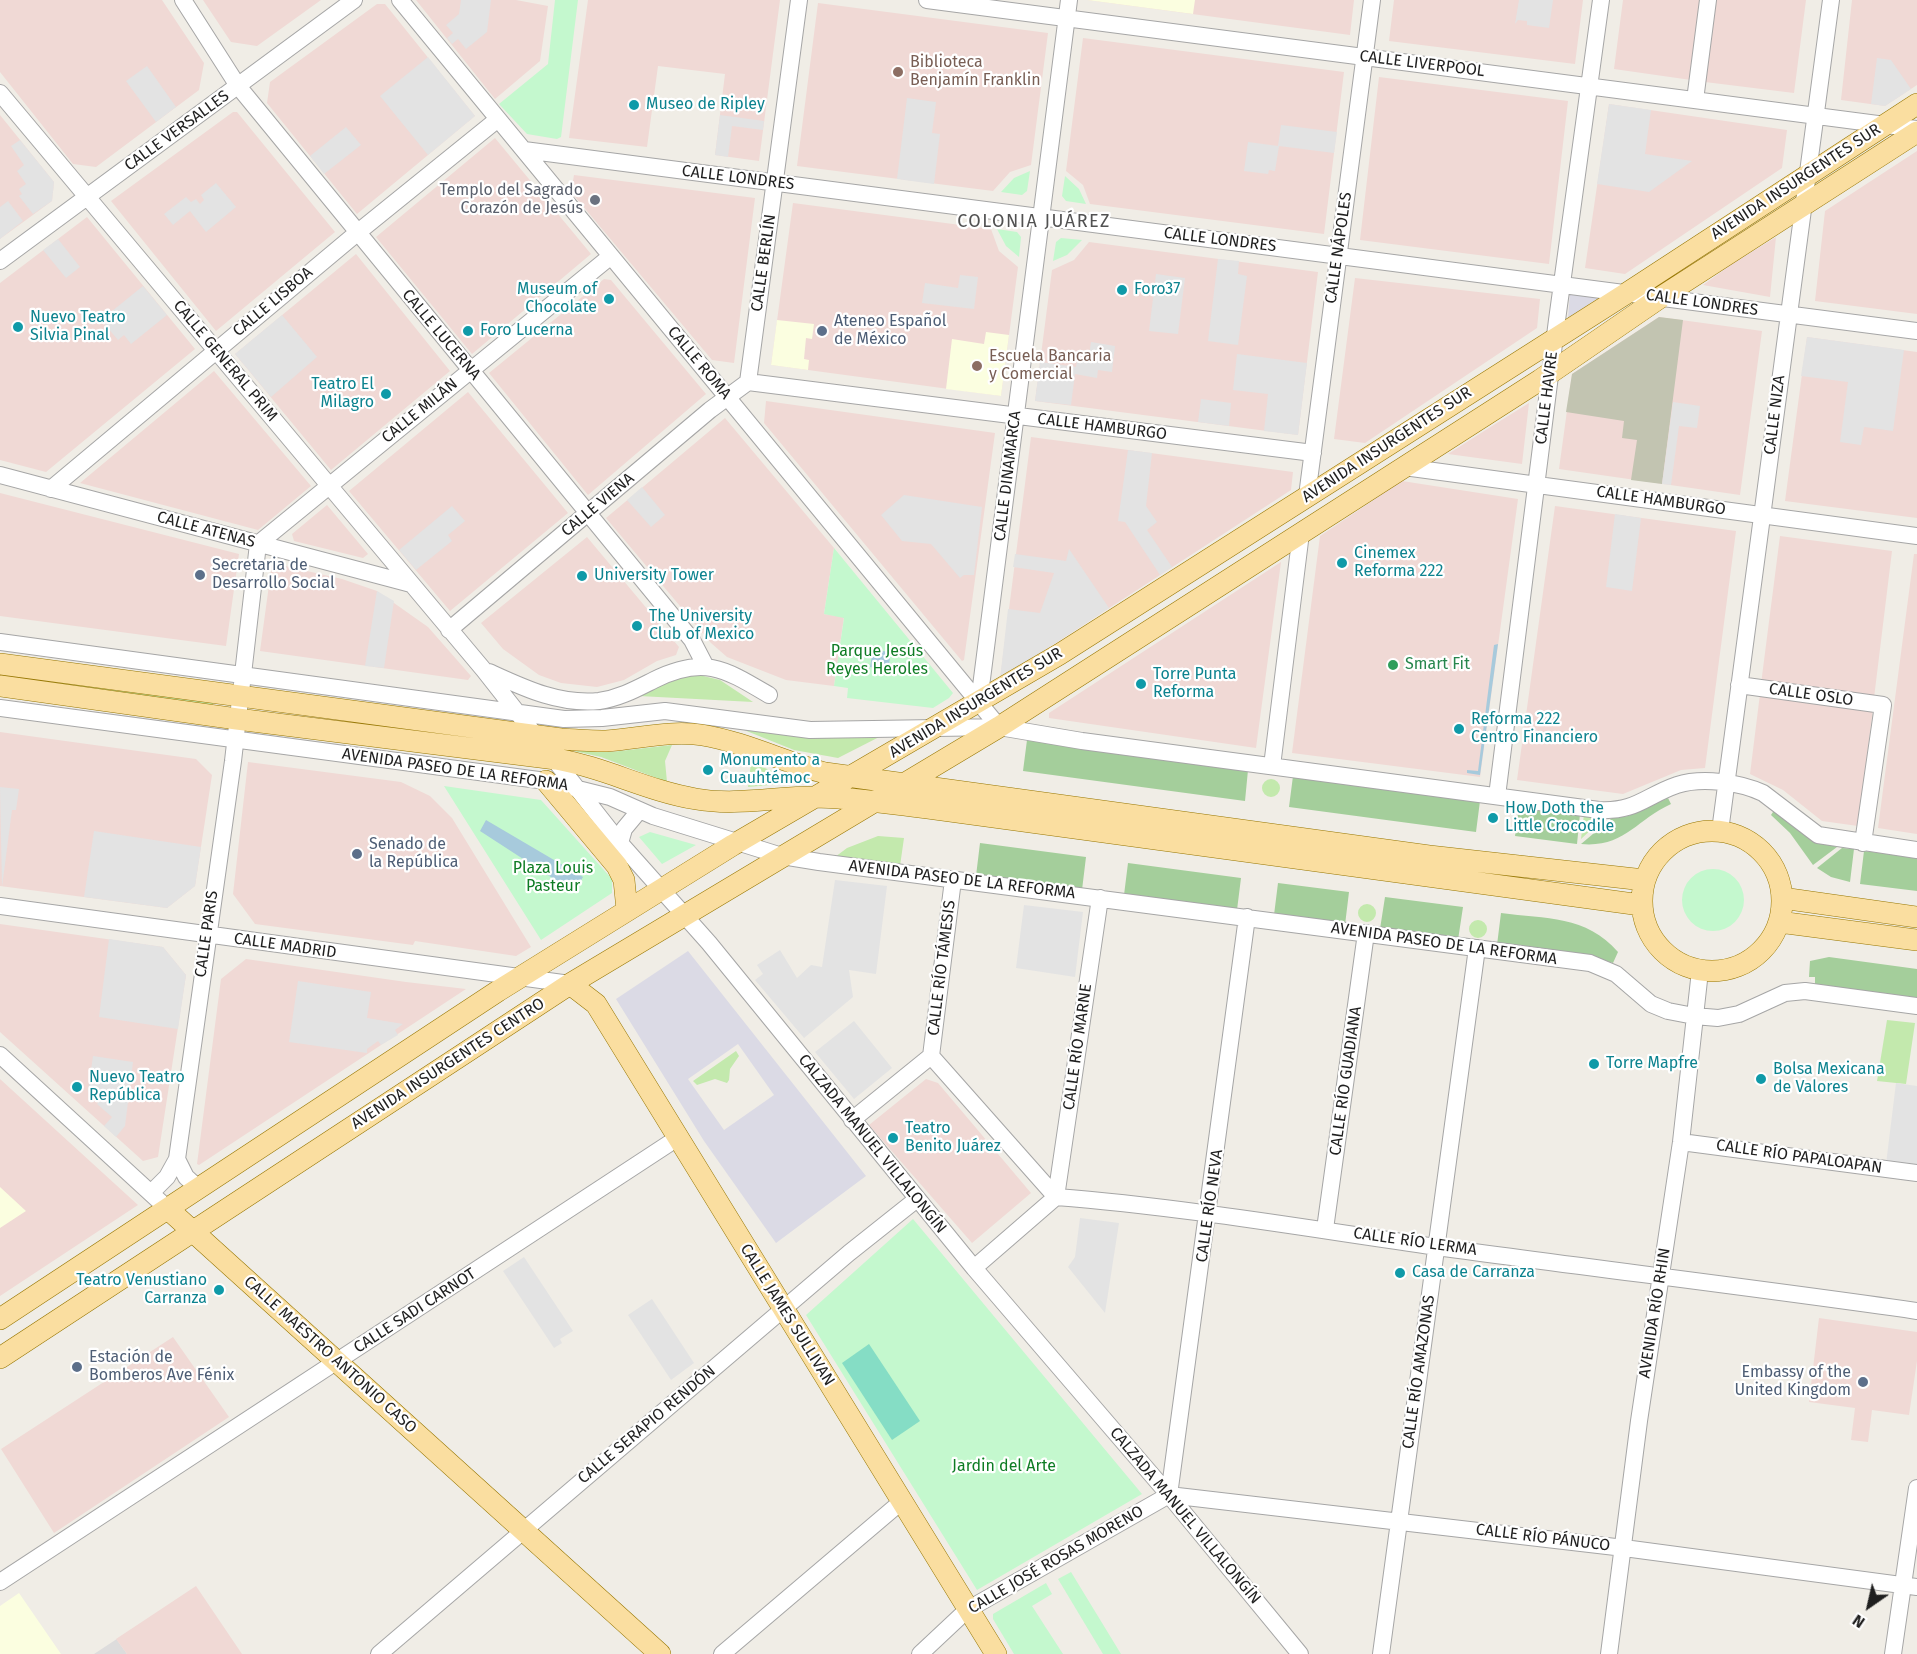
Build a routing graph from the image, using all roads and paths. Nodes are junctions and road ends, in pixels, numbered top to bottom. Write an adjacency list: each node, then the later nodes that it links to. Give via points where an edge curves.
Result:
1 (183, 0): 13 (street, CALLE LUCERNA)
2 (354, 0): 13 (street, CALLE VERSALLES)
3 (400, 0): 19 (street, CALLE ROMA)
4 (799, 0): 24 (street, CALLE BERLÍN)
5 (927, 0): 11 (street, CALLE LIVERPOOL)
6 (1069, 0): 11 (street, CALLE DINAMARCA)
7 (1372, 0): 12 (street, CALLE NÁPOLES)
8 (1601, 0): 14 (street, CALLE HAVRE)
9 (1708, 0): 16 (street)
10 (1831, 0): 18 (street, CALLE NIZA)
11 (1067, 18): 12 (street, CALLE LIVERPOOL); 27 (street, CALLE DINAMARCA)
12 (1365, 57): 14 (street, CALLE LIVERPOOL); 30 (street, CALLE NÁPOLES)
13 (238, 86): 25 (street, CALLE VERSALLES); 28 (street, CALLE LUCERNA)
14 (1589, 86): 16 (street, CALLE LIVERPOOL); 32 (street, CALLE HAVRE)
15 (0, 93): 25 (street, CALLE GENERAL PRIM)
16 (1695, 99): 18 (street, CALLE LIVERPOOL)
17 (1917, 104): 20 (main road, AVENIDA INSURGENTES SUR)
18 (1815, 116): 20 (street, CALLE LIVERPOOL); 23 (street, CALLE NIZA)
19 (498, 119): 22 (street, CALLE ROMA); 28 (street, CALLE LISBOA)
20 (1885, 125): 21 (street, CALLE LIVERPOOL); 23 (main road, AVENIDA INSURGENTES SUR)
21 (1917, 131): 26 (main road, AVENIDA INSURGENTES SUR)
22 (524, 150): 24 (street, CALLE LONDRES); 29 (street, CALLE ROMA)
23 (1806, 176): 26 (street, CALLE NIZA); 33 (main road, AVENIDA INSURGENTES SUR)
24 (775, 183): 27 (street, CALLE LONDRES); 41 (street, CALLE BERLÍN)
25 (87, 197): 31 (street, CALLE VERSALLES); 38 (street, CALLE GENERAL PRIM)
26 (1802, 207): 34 (main road, AVENIDA INSURGENTES SUR); 35 (street, CALLE NIZA)
27 (1042, 217): 30 (street, CALLE LONDRES); 43 (street, CALLE DINAMARCA)
28 (357, 233): 38 (street, CALLE LISBOA); 39 (street, CALLE LUCERNA)
29 (610, 255): 39 (street, CALLE MILÁN); 42 (street, CALLE ROMA)
30 (1338, 255): 32 (street, CALLE LONDRES); 44 (street, CALLE NÁPOLES)
31 (0, 261)
32 (1562, 284): 33 (street, CALLE LONDRES); 37 (street, CALLE HAVRE)
33 (1627, 293): 34 (street, CALLE LONDRES); 37 (main road, AVENIDA INSURGENTES SUR)
34 (1661, 297): 35 (street, CALLE LONDRES); 40 (main road, AVENIDA INSURGENTES SUR)
35 (1788, 314): 36 (street, CALLE LONDRES); 52 (street, CALLE NIZA)
36 (1917, 331)
37 (1555, 338): 40 (street, CALLE HAVRE); 50 (main road, AVENIDA INSURGENTES SUR)
38 (215, 350): 48 (street, CALLE GENERAL PRIM); 49 (street, CALLE LISBOA)
39 (471, 370): 48 (street, CALLE MILÁN); 51 (street, CALLE LUCERNA)
40 (1551, 373): 45 (main road, AVENIDA INSURGENTES SUR); 47 (street, CALLE HAVRE)
41 (748, 382): 42 (street, CALLE VIENA); 43 (street, CALLE HAMBURGO)
42 (727, 397): 51 (street, CALLE VIENA); 67 (street, CALLE ROMA)
43 (1016, 416): 44 (street, CALLE HAMBURGO); 67 (street, CALLE DINAMARCA)
44 (1313, 453): 50 (street, CALLE NÁPOLES)
45 (1404, 467): 47 (street, CALLE HAMBURGO); 53 (main road, AVENIDA INSURGENTES SUR)
46 (0, 475): 49 (street, CALLE ATENAS)
47 (1537, 484): 52 (street, CALLE HAMBURGO); 81 (street, CALLE HAVRE)
48 (329, 486): 55 (street, CALLE MILÁN); 56 (street, CALLE GENERAL PRIM)
49 (51, 489): 55 (street, CALLE ATENAS)
50 (1307, 496): 67 (main road, AVENIDA INSURGENTES SUR)
51 (588, 513): 57 (street, CALLE VIENA); 60 (street, CALLE LUCERNA, via 692,640)
52 (1761, 515): 54 (street, CALLE HAMBURGO); 63 (street, CALLE NIZA)
53 (1301, 533): 71 (main road, AVENIDA INSURGENTES SUR); 75 (street)
54 (1917, 536)
55 (258, 544): 56 (street, CALLE ATENAS); 62 (street, CALLE PARIS)
56 (411, 584): 57 (street, CALLE GENERAL PRIM)
57 (449, 630): 61 (street, CALZADA MANUEL VILLALONGÍN)
58 (0, 642): 62 (street)
59 (0, 664): 66 (main road)
60 (705, 665): 61 (street, via 671,672 629,693 598,701 532,692); 65 (street)
61 (483, 669): 69 (street, CALZADA MANUEL VILLALONGÍN)
62 (242, 673): 66 (street, CALLE PARIS); 69 (street)
63 (1739, 685): 79 (street, CALLE NIZA); 88 (street, CALLE OSLO, via 1883,705)
64 (0, 686): 72 (main road, AVENIDA PASEO DE LA REFORMA)
65 (769, 695)
66 (239, 696): 72 (street, CALLE PARIS); 73 (main road)
67 (979, 702): 70 (main road, AVENIDA INSURGENTES SUR); 71 (street, CALLE ROMA)
68 (0, 708): 72 (street, AVENIDA PASEO DE LA REFORMA)
69 (520, 714): 70 (street, via 587,719 686,712 776,727 832,731); 73 (street, CALZADA MANUEL VILLALONGÍN)
70 (936, 727): 71 (street); 76 (main road, AVENIDA INSURGENTES SUR)
71 (999, 727): 75 (street); 78 (main road, AVENIDA INSURGENTES SUR)
72 (236, 729): 74 (main road, AVENIDA PASEO DE LA REFORMA); 77 (street, AVENIDA PASEO DE LA REFORMA); 104 (street, CALLE PARIS)
73 (539, 737): 74 (street, CALZADA MANUEL VILLALONGÍN); 76 (main road, via 606,741 665,734 700,735 731,741 783,762)
74 (556, 759): 80 (street, CALZADA MANUEL VILLALONGÍN); 82 (main road, AVENIDA PASEO DE LA REFORMA, via 697,799 732,802)
75 (1272, 766): 81 (street)
76 (852, 776): 78 (main road); 82 (main road, AVENIDA INSURGENTES CENTRO)
77 (546, 781): 80 (street, AVENIDA PASEO DE LA REFORMA); 98 (main road, via 617,866 624,880)
78 (905, 783): 83 (main road, AVENIDA INSURGENTES CENTRO); 92 (main road, via 1429,856)
79 (1726, 783): 81 (street, via 1699,781 1679,785 1633,808 1617,811); 85 (street, CALLE NIZA); 88 (street, via 1752,788 1771,798 1818,835)
80 (576, 788): 84 (street, AVENIDA PASEO DE LA REFORMA, via 610,797); 87 (street, CALZADA MANUEL VILLALONGÍN)
81 (1497, 796)
82 (817, 797): 83 (main road, AVENIDA PASEO DE LA REFORMA); 86 (main road, AVENIDA INSURGENTES CENTRO)
83 (872, 803): 90 (main road, AVENIDA INSURGENTES CENTRO); 96 (main road, AVENIDA PASEO DE LA REFORMA, via 1117,832)
84 (639, 811): 86 (street, AVENIDA PASEO DE LA REFORMA); 87 (street, via 624,829)
85 (1720, 831): 92 (main road, via 1691,833 1672,842 1656,856); 95 (main road, via 1752,843 1767,858 1778,876)
86 (740, 842): 90 (street, AVENIDA PASEO DE LA REFORMA); 93 (main road, AVENIDA INSURGENTES CENTRO)
87 (620, 843): 93 (street, CALZADA MANUEL VILLALONGÍN)
88 (1863, 843): 89 (street)
89 (1917, 850)
90 (782, 856): 91 (street, AVENIDA PASEO DE LA REFORMA); 99 (main road, AVENIDA INSURGENTES CENTRO)
91 (953, 880): 94 (street, AVENIDA PASEO DE LA REFORMA); 113 (street, CALLE RÍO TÁMESIS)
92 (1644, 880): 96 (main road)
93 (660, 890): 98 (main road, AVENIDA INSURGENTES CENTRO); 99 (street, CALZADA MANUEL VILLALONGÍN)
94 (1100, 898): 101 (street, AVENIDA PASEO DE LA REFORMA); 121 (street, CALLE RÍO MARNE)
95 (1782, 898): 100 (main road); 102 (main road)
96 (1641, 904): 107 (main road, via 1644,923 1659,947 1681,965)
97 (0, 906): 104 (street, CALLE MADRID)
98 (627, 910): 108 (main road, AVENIDA INSURGENTES CENTRO)
99 (684, 915): 109 (main road, AVENIDA INSURGENTES CENTRO); 114 (street, CALZADA MANUEL VILLALONGÍN)
100 (1917, 916)
101 (1247, 917): 103 (street, AVENIDA PASEO DE LA REFORMA); 124 (street, CALLE RÍO NEVA)
102 (1779, 922): 105 (main road); 107 (main road, via 1759,954 1741,966)
103 (1366, 933): 106 (street, AVENIDA PASEO DE LA REFORMA); 125 (street, CALLE RÍO GUADIANA)
104 (206, 935): 108 (street, CALLE MADRID); 117 (street, CALLE PARIS)
105 (1917, 940)
106 (1477, 948): 111 (street, AVENIDA PASEO DE LA REFORMA, via 1603,967 1651,1004); 127 (street, CALLE RÍO AMAZONAS)
107 (1700, 971): 111 (street, AVENIDA RÍO RHIN)
108 (519, 979): 109 (street, CALLE MADRID); 119 (main road, AVENIDA INSURGENTES CENTRO)
109 (570, 984): 115 (main road, CALLE JAMES SULLIVAN, via 596,1004); 126 (main road, AVENIDA INSURGENTES CENTRO)
110 (1917, 1006): 111 (street, AVENIDA PASEO DE LA REFORMA, via 1805,992 1785,993 1739,1014 1718,1018)
111 (1694, 1016): 116 (street, AVENIDA RÍO RHIN)
112 (0, 1055): 120 (street, CALLE MAESTRO ANTONIO CASO)
113 (931, 1056): 114 (street); 121 (street)
114 (852, 1120): 122 (street, CALZADA MANUEL VILLALONGÍN)
115 (679, 1137): 131 (main road, CALLE JAMES SULLIVAN); 136 (street, CALLE SADI CARNOT)
116 (1681, 1142): 118 (street, CALLE RÍO PAPALOAPAN); 129 (street, AVENIDA RÍO RHIN)
117 (177, 1159): 119 (street, via 186,1177); 120 (street, via 168,1178)
118 (1917, 1173)
119 (198, 1188): 123 (main road, AVENIDA INSURGENTES CENTRO)
120 (151, 1193): 123 (street, CALLE MAESTRO ANTONIO CASO)
121 (1056, 1197): 124 (street, CALLE RÍO LERMA); 128 (street)
122 (917, 1199): 128 (street, CALZADA MANUEL VILLALONGÍN); 131 (street, CALLE SERAPIO RENDÓN, via 849,1252)
123 (168, 1209): 126 (main road, CALLE MAESTRO ANTONIO CASO); 130 (main road, AVENIDA INSURGENTES CENTRO)
124 (1209, 1212): 125 (street, CALLE RÍO LERMA); 138 (street, CALLE RÍO NEVA)
125 (1326, 1229): 127 (street, CALLE RÍO LERMA)
126 (192, 1231): 134 (main road, AVENIDA INSURGENTES CENTRO); 136 (main road, CALLE MAESTRO ANTONIO CASO)
127 (1436, 1246): 129 (street, CALLE RÍO LERMA); 140 (street, CALLE RÍO AMAZONAS)
128 (974, 1268): 138 (street, CALZADA MANUEL VILLALONGÍN)
129 (1661, 1275): 132 (street, CALLE RÍO LERMA); 142 (street, AVENIDA RÍO RHIN)
130 (29, 1300): 133 (main road, AVENIDA INSURGENTES CENTRO); 134 (main road)
131 (785, 1310): 139 (main road, CALLE JAMES SULLIVAN); 141 (street, CALLE SERAPIO RENDÓN)
132 (1917, 1311)
133 (0, 1319)
134 (46, 1328): 135 (main road, AVENIDA INSURGENTES CENTRO)
135 (0, 1358)
136 (336, 1363): 141 (main road, CALLE MAESTRO ANTONIO CASO); 143 (street, CALLE SADI CARNOT)
137 (1917, 1488): 144 (street)
138 (1169, 1495): 140 (street, CALLE RÍO PÁNUCO); 145 (street, CALLE JOSÉ ROSAS MORENO); 151 (street, CALZADA MANUEL VILLALONGÍN)
139 (901, 1502): 145 (main road, CALLE JAMES SULLIVAN); 148 (street)
140 (1398, 1521): 142 (street, CALLE RÍO PÁNUCO); 152 (street, CALLE RÍO AMAZONAS)
141 (524, 1529): 146 (street, CALLE SERAPIO RENDÓN); 147 (main road, CALLE MAESTRO ANTONIO CASO)
142 (1624, 1548): 144 (street, CALLE RÍO PÁNUCO); 153 (street, AVENIDA RÍO RHIN)
143 (0, 1582)
144 (1910, 1586): 154 (street)
145 (967, 1610): 149 (street, CALLE JOSÉ ROSAS MORENO); 150 (main road, CALLE JAMES SULLIVAN)
146 (379, 1654)
147 (660, 1654)
148 (722, 1654)
149 (920, 1654)
150 (996, 1654)
151 (1300, 1654)
152 (1381, 1654)
153 (1609, 1654)
154 (1893, 1654)

